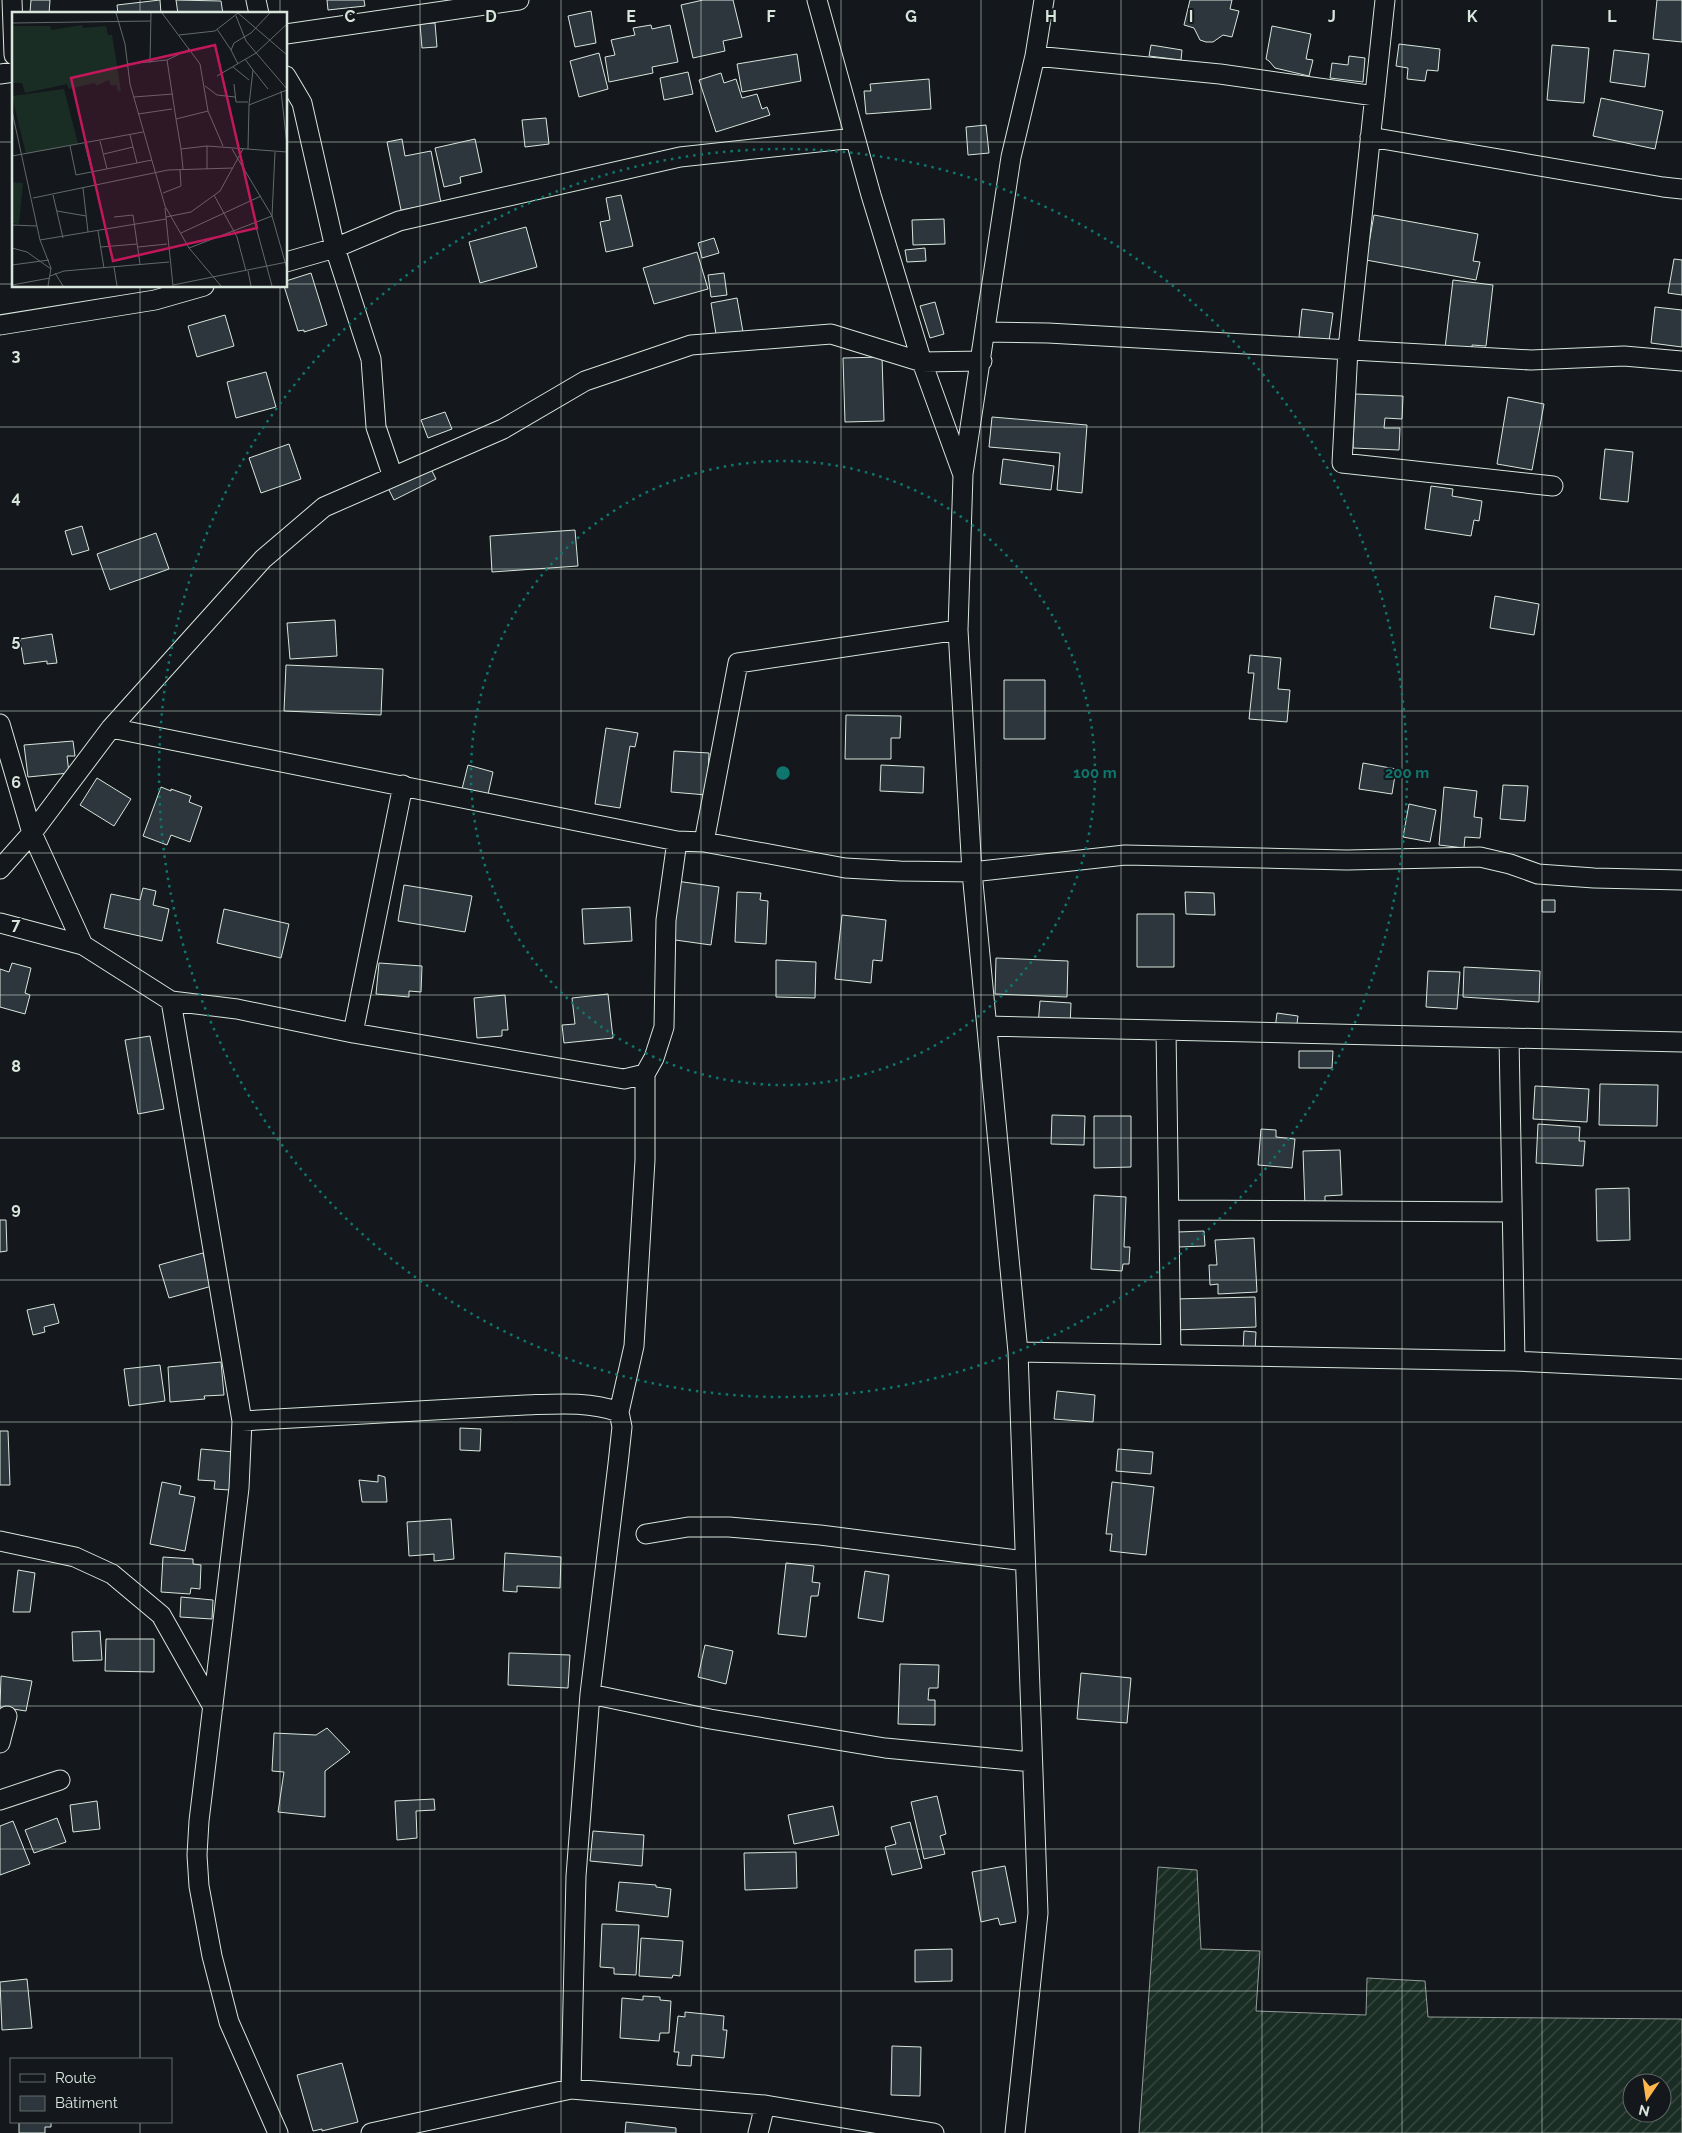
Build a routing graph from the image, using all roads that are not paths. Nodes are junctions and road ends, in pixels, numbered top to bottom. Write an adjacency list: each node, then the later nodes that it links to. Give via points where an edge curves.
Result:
1 (520, 0): 5 (street)
2 (817, 0): 10 (street)
3 (1044, 0): 6 (street)
4 (1385, 0): 8 (street)
5 (288, 34)
6 (1035, 56): 8 (street, via 1220,74); 16 (street, via 1011,157)
7 (288, 79): 12 (street, via 302,103)
8 (1374, 96): 9 (street)
9 (1370, 137): 11 (street); 17 (street)
10 (855, 138): 12 (street, via 680,157 399,221); 20 (street)
11 (1682, 189)
12 (335, 248): 13 (street); 22 (street, via 371,359 376,426)
13 (288, 261)
14 (197, 288): 15 (street, via 155,300)
15 (0, 325)
16 (986, 332): 17 (street); 18 (street)
17 (1348, 350): 19 (street, via 1531,360 1624,356); 23 (street, via 1342,463)
18 (982, 361): 20 (street); 21 (street)
19 (1682, 361)
20 (922, 362): 21 (street); 22 (street, via 832,334 690,345 585,381 504,429)
21 (963, 475): 24 (street)
22 (393, 477): 26 (street, via 324,507 263,559)
23 (1553, 486)
24 (958, 630): 30 (street, via 738,664); 32 (street)
25 (0, 724): 28 (street)
26 (112, 728): 27 (street); 28 (street)
27 (403, 785): 29 (street); 39 (street)
28 (32, 833): 31 (street); 35 (street)
29 (676, 841): 30 (street); 42 (street, via 666,920 664,1027 654,1058)
30 (704, 842): 32 (street, via 845,868)
31 (0, 869)
32 (972, 872): 33 (street, via 1125,855 1347,860 1480,857 1538,874); 37 (street)
33 (1682, 880)
34 (0, 923): 35 (street)
35 (83, 945): 36 (street)
36 (171, 1002): 39 (street, via 237,1009); 50 (street)
37 (987, 1026): 38 (street); 45 (street)
38 (1166, 1031): 40 (street); 43 (street)
39 (353, 1033): 42 (street, via 624,1079)
40 (1509, 1038): 41 (street); 44 (street)
41 (1682, 1042)
42 (644, 1074): 49 (street, via 645,1160 634,1346)
43 (1169, 1210): 44 (street); 46 (street)
44 (1512, 1212): 47 (street)
45 (1018, 1352): 46 (street); 53 (street)
46 (1171, 1355): 47 (street)
47 (1515, 1361): 48 (street)
48 (1682, 1369)
49 (619, 1412): 50 (street, via 604,1406 543,1404); 54 (street, via 622,1428)
50 (242, 1421): 55 (street, via 239,1488)
51 (646, 1534): 53 (street, via 688,1527 729,1528 820,1535)
52 (0, 1541): 55 (street, via 75,1557 112,1574 161,1615)
53 (1025, 1561): 58 (street)
54 (590, 1694): 58 (street, via 710,1719 885,1748); 61 (street, via 576,1876)
55 (213, 1707): 63 (street, via 196,1855 199,1886 229,2022)
56 (7, 1716): 57 (street)
57 (0, 1743)
58 (1032, 1762): 67 (street, via 1038,1913)
59 (60, 1780): 60 (street)
60 (0, 1800)
61 (571, 2089): 62 (street); 64 (street)
62 (765, 2105): 65 (street); 66 (street)
63 (278, 2133)
64 (371, 2133)
65 (758, 2133)
66 (934, 2133)
67 (1014, 2133)

